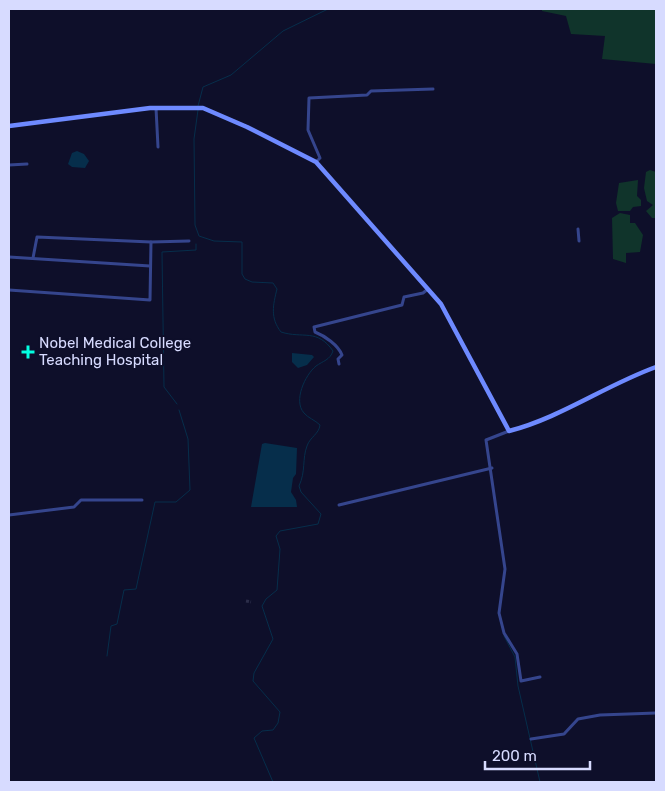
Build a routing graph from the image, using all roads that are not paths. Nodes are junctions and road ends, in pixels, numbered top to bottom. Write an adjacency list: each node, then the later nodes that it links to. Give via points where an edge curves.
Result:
1 (433, 89): 5 (street, via 309,98 308,130 320,158)
2 (156, 107): 3 (street); 4 (street); 5 (street, via 203,108)
3 (9, 126)
4 (158, 147)
5 (316, 162): 15 (street)
6 (27, 164): 7 (street)
7 (9, 166)
8 (578, 229): 10 (street)
9 (189, 241): 11 (street)
10 (578, 241)
11 (151, 242): 13 (street, via 37,237); 14 (street)
12 (9, 257): 13 (street)
13 (33, 258): 14 (street)
14 (150, 266): 16 (street, via 150,300)
15 (428, 289): 17 (street, via 423,294 404,297 402,305 314,327 315,332 340,351); 19 (street, via 456,329)
16 (9, 290)
17 (339, 364)
18 (656, 367): 19 (street)
19 (509, 431): 20 (street, via 486,440)
20 (492, 468): 22 (street); 24 (street, via 505,569 499,613 504,633 517,654 521,681)
21 (142, 500): 23 (street, via 81,500 74,507)
22 (339, 505)
23 (9, 515)
24 (540, 677)
25 (656, 713): 26 (street, via 578,719 564,734)
26 (531, 739)

